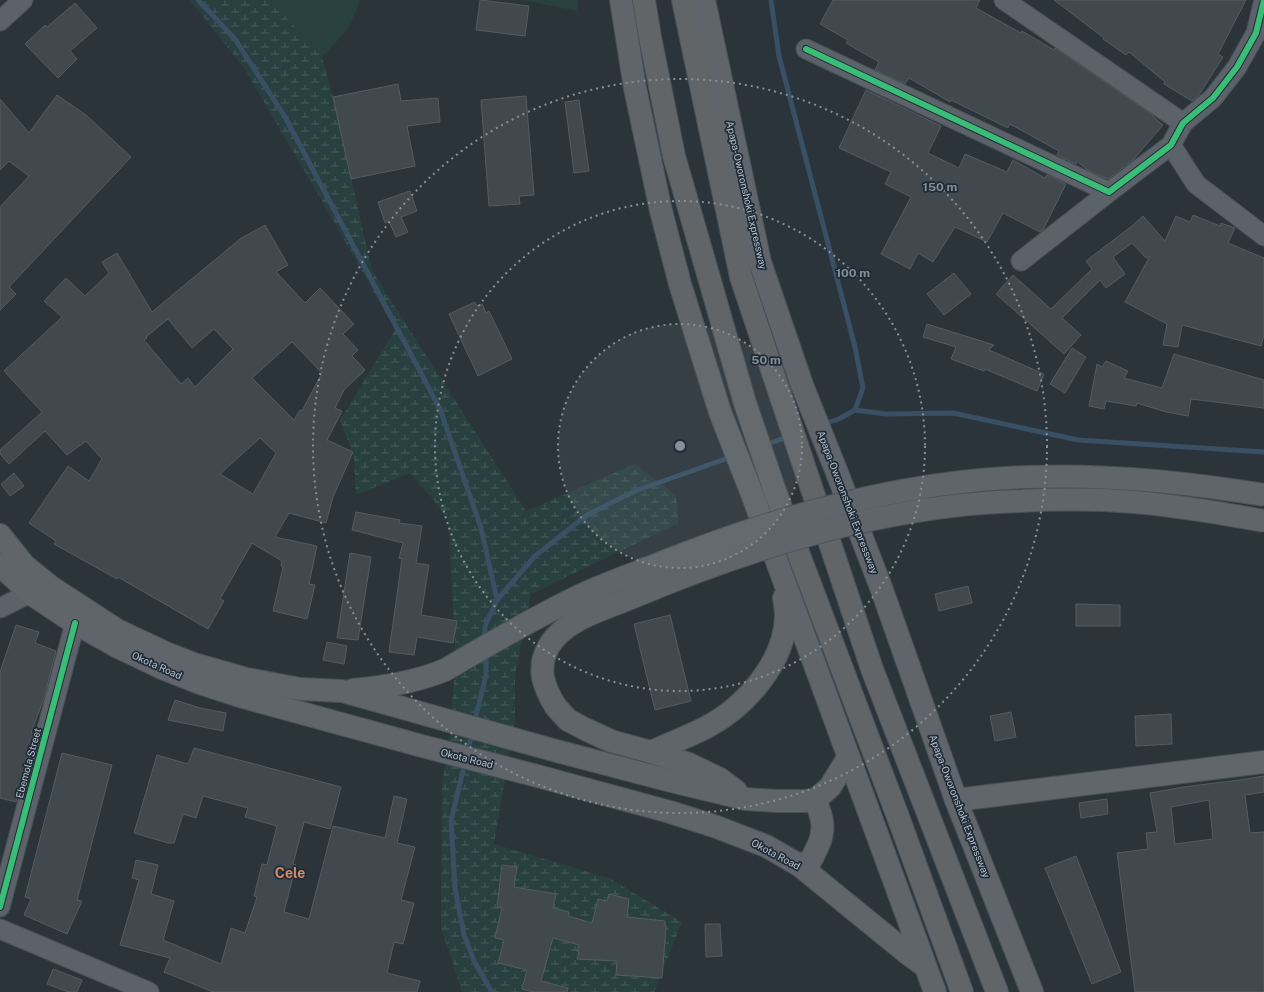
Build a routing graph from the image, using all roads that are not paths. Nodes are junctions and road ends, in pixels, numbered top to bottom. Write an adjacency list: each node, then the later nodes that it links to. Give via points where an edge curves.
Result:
1 (23, 0): 8 (street)
2 (621, 0): 18 (main road, via 635,88 661,211 680,284 720,412)
3 (644, 0): 38 (highway, via 674,156 745,403 776,494)
4 (683, 0): 39 (highway, via 740,277 872,669)
5 (704, 0): 30 (main road, Apapa-Oworonshoki Expressway, via 760,262 802,385 882,590)
6 (1004, 0): 10 (street)
7 (1264, 0): 10 (street, via 1256,33 1237,67 1213,98)
8 (0, 21)
9 (806, 49): 12 (street)
10 (1183, 123): 11 (street)
11 (1171, 146): 12 (street); 13 (street, via 1196,184)
12 (1109, 192): 14 (street)
13 (1264, 236)
14 (1021, 261)
15 (1264, 495): 24 (main road, bridge, via 1158,480 1036,477 967,482 868,498 749,530 579,596 427,678 376,688)
16 (1264, 521): 25 (main road, bridge, via 1183,507 1134,502 1079,499 965,504 854,523 716,564 570,625 554,639 544,658 543,683 556,707 568,720 611,741)
17 (0, 535): 23 (main road, Okota Road, via 24,565 51,587 117,630)
18 (775, 556): 25 (main road, via 784,592 786,616 783,636 768,671 743,701 727,714 705,728); 26 (main road)
19 (0, 566): 20 (main road, Okota Road)
20 (30, 593): 21 (street); 22 (main road, Okota Road)
21 (0, 608)
22 (75, 623): 23 (main road, Okota Road, via 162,668); 32 (street, Ebemola Street)
23 (245, 688): 24 (main road, Okota Road); 31 (main road, Okota Road, via 422,746 714,826 766,846)
24 (342, 691): 28 (main road, Okota Road, via 553,750)
25 (651, 752): 28 (main road, via 689,764 720,779)
26 (848, 758): 29 (main road, via 830,787); 34 (main road)
27 (1264, 762): 30 (main road)
28 (746, 799): 29 (main road, Okota Road)
29 (815, 800): 31 (main road, via 822,815 822,835 811,860)
30 (956, 800): 40 (main road, Apapa-Oworonshoki Expressway)
31 (799, 865): 34 (main road, Okota Road)
32 (0, 907)
33 (0, 929): 35 (street)
34 (925, 966): 37 (main road)
35 (122, 987): 36 (street)
36 (150, 992)
37 (935, 992)
38 (962, 992)
39 (997, 992)
40 (1032, 992)

